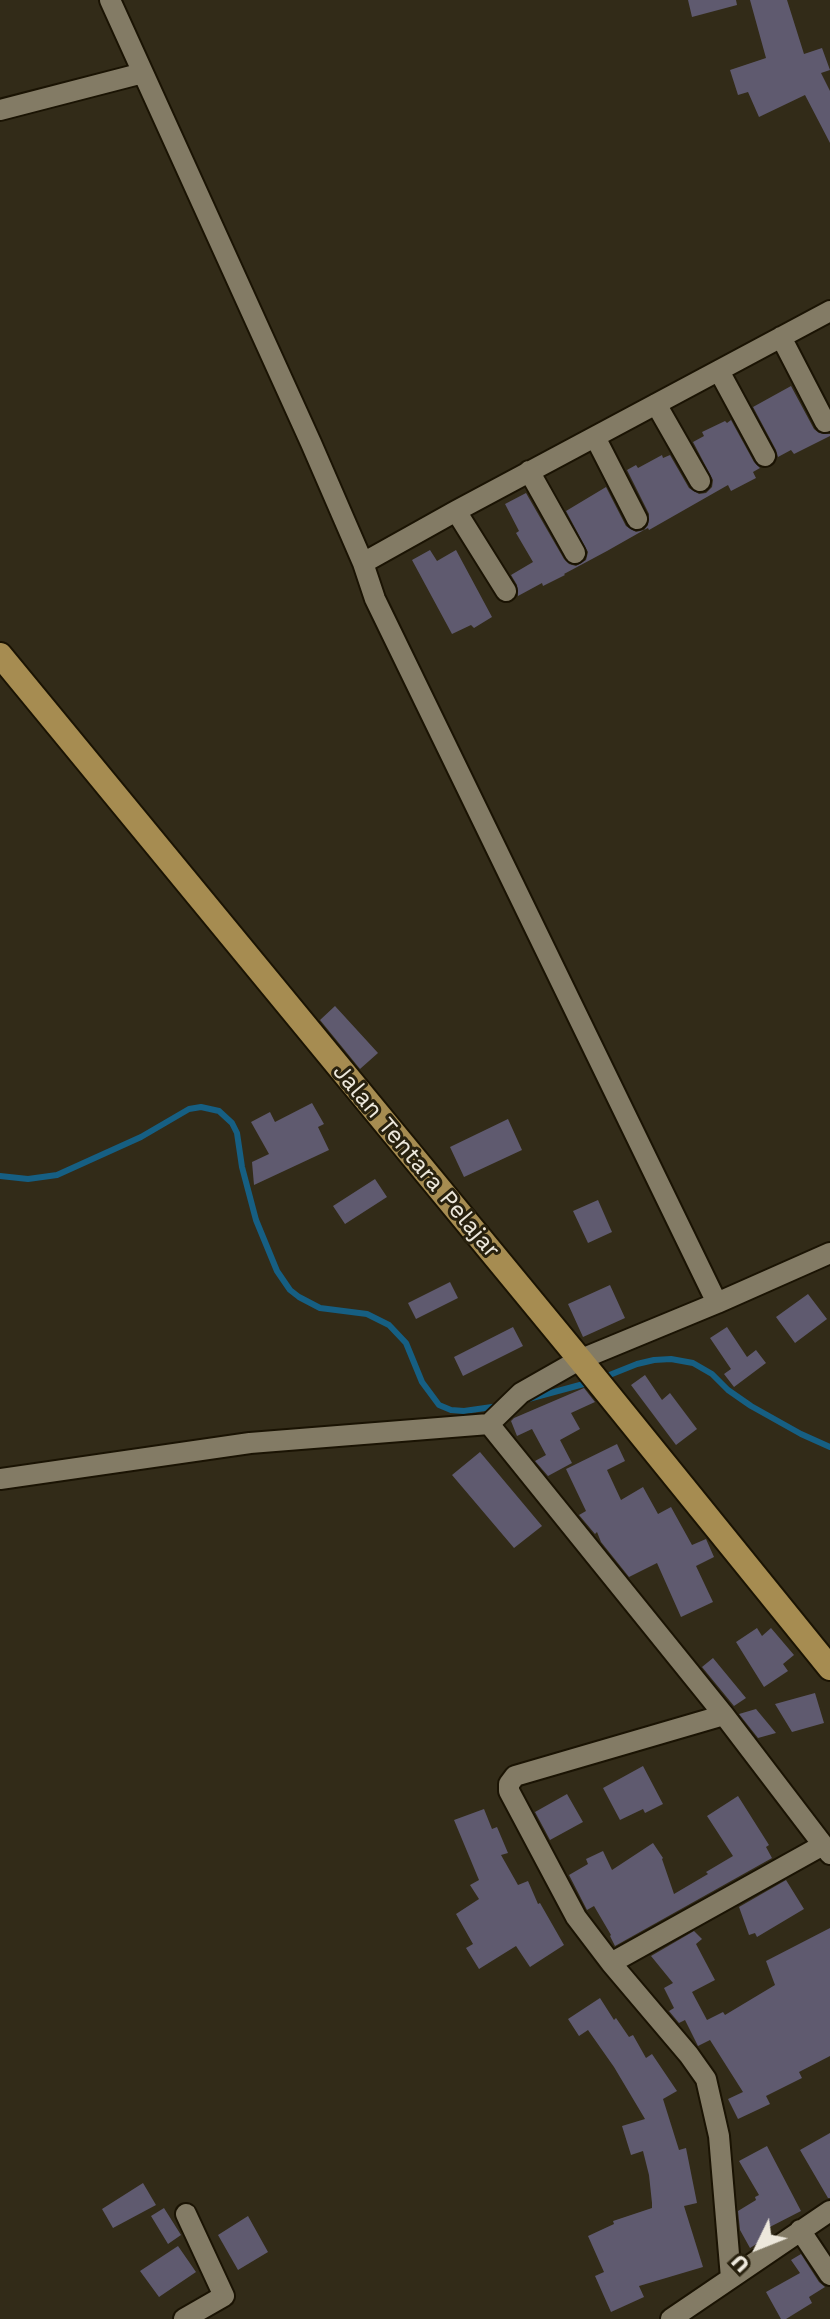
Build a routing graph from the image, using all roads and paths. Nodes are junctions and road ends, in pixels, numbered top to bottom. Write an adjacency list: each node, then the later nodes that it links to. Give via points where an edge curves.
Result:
1 (119, 3): 2 (street)
2 (143, 73): 3 (street); 16 (street)
3 (0, 110)
4 (830, 311): 5 (street)
5 (781, 337): 6 (street); 8 (street)
6 (719, 371): 7 (street); 10 (street)
7 (656, 404): 9 (street); 12 (street)
8 (825, 422)
9 (595, 437): 11 (street); 14 (street)
10 (765, 456)
11 (529, 471): 13 (street); 15 (street)
12 (700, 481)
13 (456, 511): 16 (street); 17 (street)
14 (637, 519)
15 (575, 553)
16 (363, 563): 20 (street, via 375,599)
17 (506, 591)
18 (0, 655): 21 (highway, Jalan Tentara Pelajar)
19 (830, 1253): 20 (street)
20 (717, 1303): 21 (street)
21 (583, 1364): 22 (street, via 521,1393); 24 (highway, Jalan Tentara Pelajar)
22 (493, 1419): 23 (street, via 250,1443); 25 (street)
23 (0, 1479)
24 (830, 1668)
25 (724, 1715): 26 (street); 27 (street, via 515,1776 509,1784 563,1895)
26 (826, 1850): 27 (street)
27 (611, 1963): 32 (street, via 706,2079 719,2136)
28 (830, 2211): 30 (street)
29 (186, 2214): 33 (street, via 224,2296)
30 (800, 2230): 31 (street); 32 (street)
31 (830, 2275)
32 (731, 2278): 34 (street)
33 (184, 2319)
34 (671, 2319)

